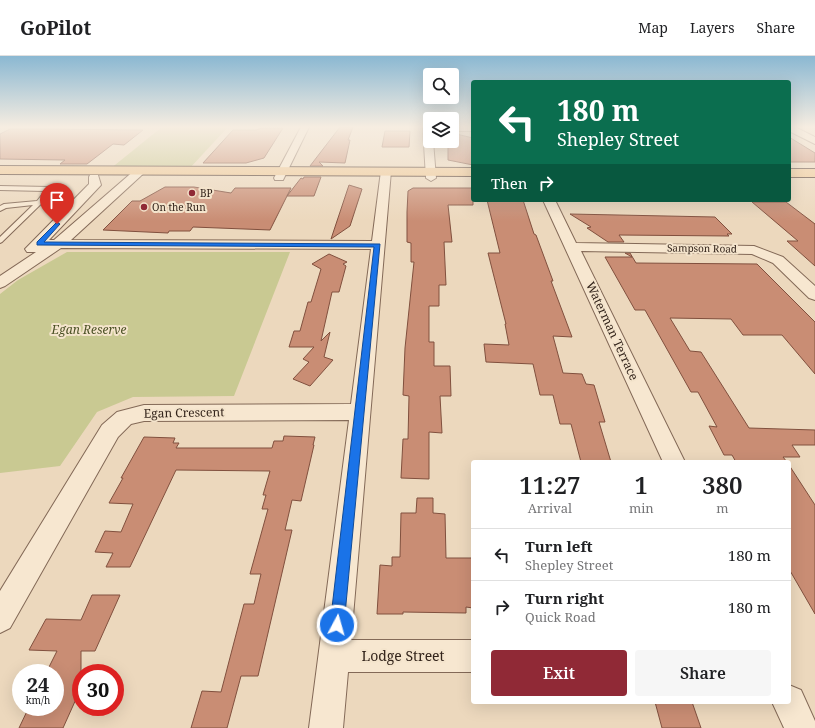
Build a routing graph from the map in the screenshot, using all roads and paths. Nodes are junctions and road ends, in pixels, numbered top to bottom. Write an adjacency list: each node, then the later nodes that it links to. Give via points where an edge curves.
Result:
1 (289, 158): 8 (street)
2 (430, 158): 10 (street)
3 (0, 170): 7 (main road)
4 (471, 172): 10 (main road)
5 (791, 173): 6 (main road)
6 (815, 173)
7 (136, 174): 8 (main road); 13 (main road); 17 (street)
8 (281, 175): 9 (main road)
9 (385, 175): 10 (main road); 25 (street)
10 (431, 175): 12 (main road)
11 (0, 177): 13 (main road)
12 (471, 179)
13 (108, 180): 18 (street, via 95,184)
14 (791, 180): 15 (main road)
15 (815, 180)
16 (0, 188): 20 (lane, via 49,189)
17 (113, 195): 18 (street); 24 (street)
18 (84, 196): 23 (street)
19 (550, 202): 26 (street, Waterman Terrace)
20 (39, 203): 21 (lane, via 4,206); 22 (lane)
21 (0, 209)
22 (0, 241)
23 (39, 244): 24 (street); 27 (street)
24 (58, 244): 25 (street); 28 (street)
25 (378, 245): 30 (street)
26 (572, 247): 29 (street, Sampson Road, via 754,250 778,260); 31 (street, Waterman Terrace)
27 (0, 276)
28 (0, 283)
29 (815, 295)
30 (360, 412): 32 (street, Egan Crescent, via 144,413 124,418 110,431); 33 (street)
31 (673, 460)
32 (0, 618)
33 (334, 656): 34 (street, Lodge Street); 36 (street)
34 (471, 656)
35 (790, 704): 37 (street)
36 (326, 728)
37 (801, 728)

